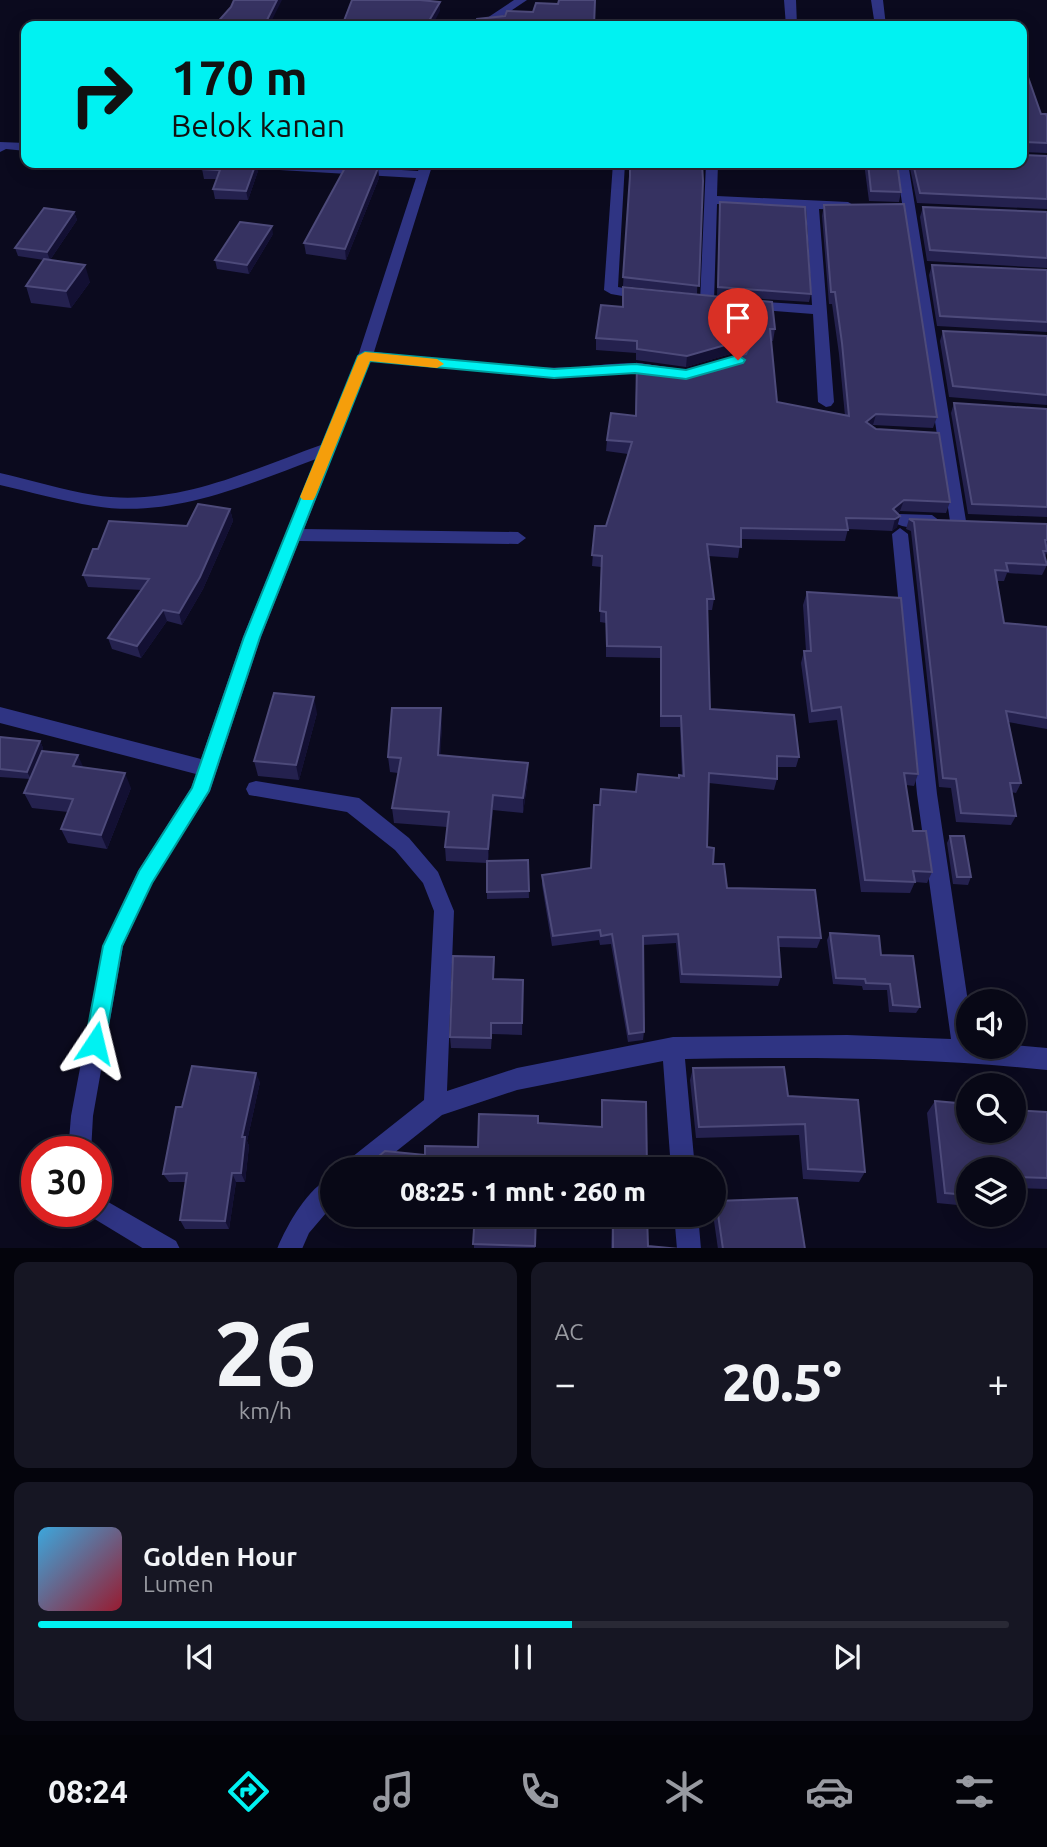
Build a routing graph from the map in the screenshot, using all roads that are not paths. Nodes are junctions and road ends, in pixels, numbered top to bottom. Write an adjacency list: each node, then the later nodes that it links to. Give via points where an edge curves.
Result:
1 (521, 0): 4 (street)
2 (790, 0): 5 (street)
3 (877, 0): 6 (street)
4 (489, 21)
5 (792, 21)
6 (880, 21)
7 (1, 146): 8 (street)
8 (21, 147)
9 (392, 168): 13 (street)
10 (620, 168): 17 (street, via 611,289)
11 (712, 168): 14 (street)
12 (903, 168): 29 (street, via 925,267 946,405 936,437 964,522 900,527 927,794)
13 (425, 169): 19 (street)
14 (712, 200): 15 (street); 18 (street, via 714,302)
15 (812, 204): 16 (street); 18 (street)
16 (868, 207)
17 (659, 298)
18 (820, 310): 21 (street)
19 (365, 356): 20 (street, via 554,373 635,368); 22 (street)
20 (669, 373)
21 (827, 402)
22 (326, 449): 23 (street, via 238,482 157,502 96,501); 24 (street)
23 (0, 479)
24 (292, 535): 25 (street); 27 (street)
25 (518, 538)
26 (0, 715): 27 (street)
27 (208, 769): 35 (street, via 200,791 145,877 113,946)
28 (256, 789): 34 (street, via 352,804 402,844 431,878 444,911)
29 (956, 995)
30 (673, 1048): 31 (street); 34 (street, via 517,1079); 37 (street)
31 (956, 1050)
32 (1026, 1057): 33 (street)
33 (1047, 1059)
34 (435, 1106): 36 (street)
35 (82, 1136)
36 (370, 1157)
37 (681, 1157)
38 (320, 1203): 42 (street)
39 (112, 1216): 41 (street)
40 (687, 1227): 43 (street)
41 (168, 1248)
42 (289, 1248)
43 (689, 1248)

